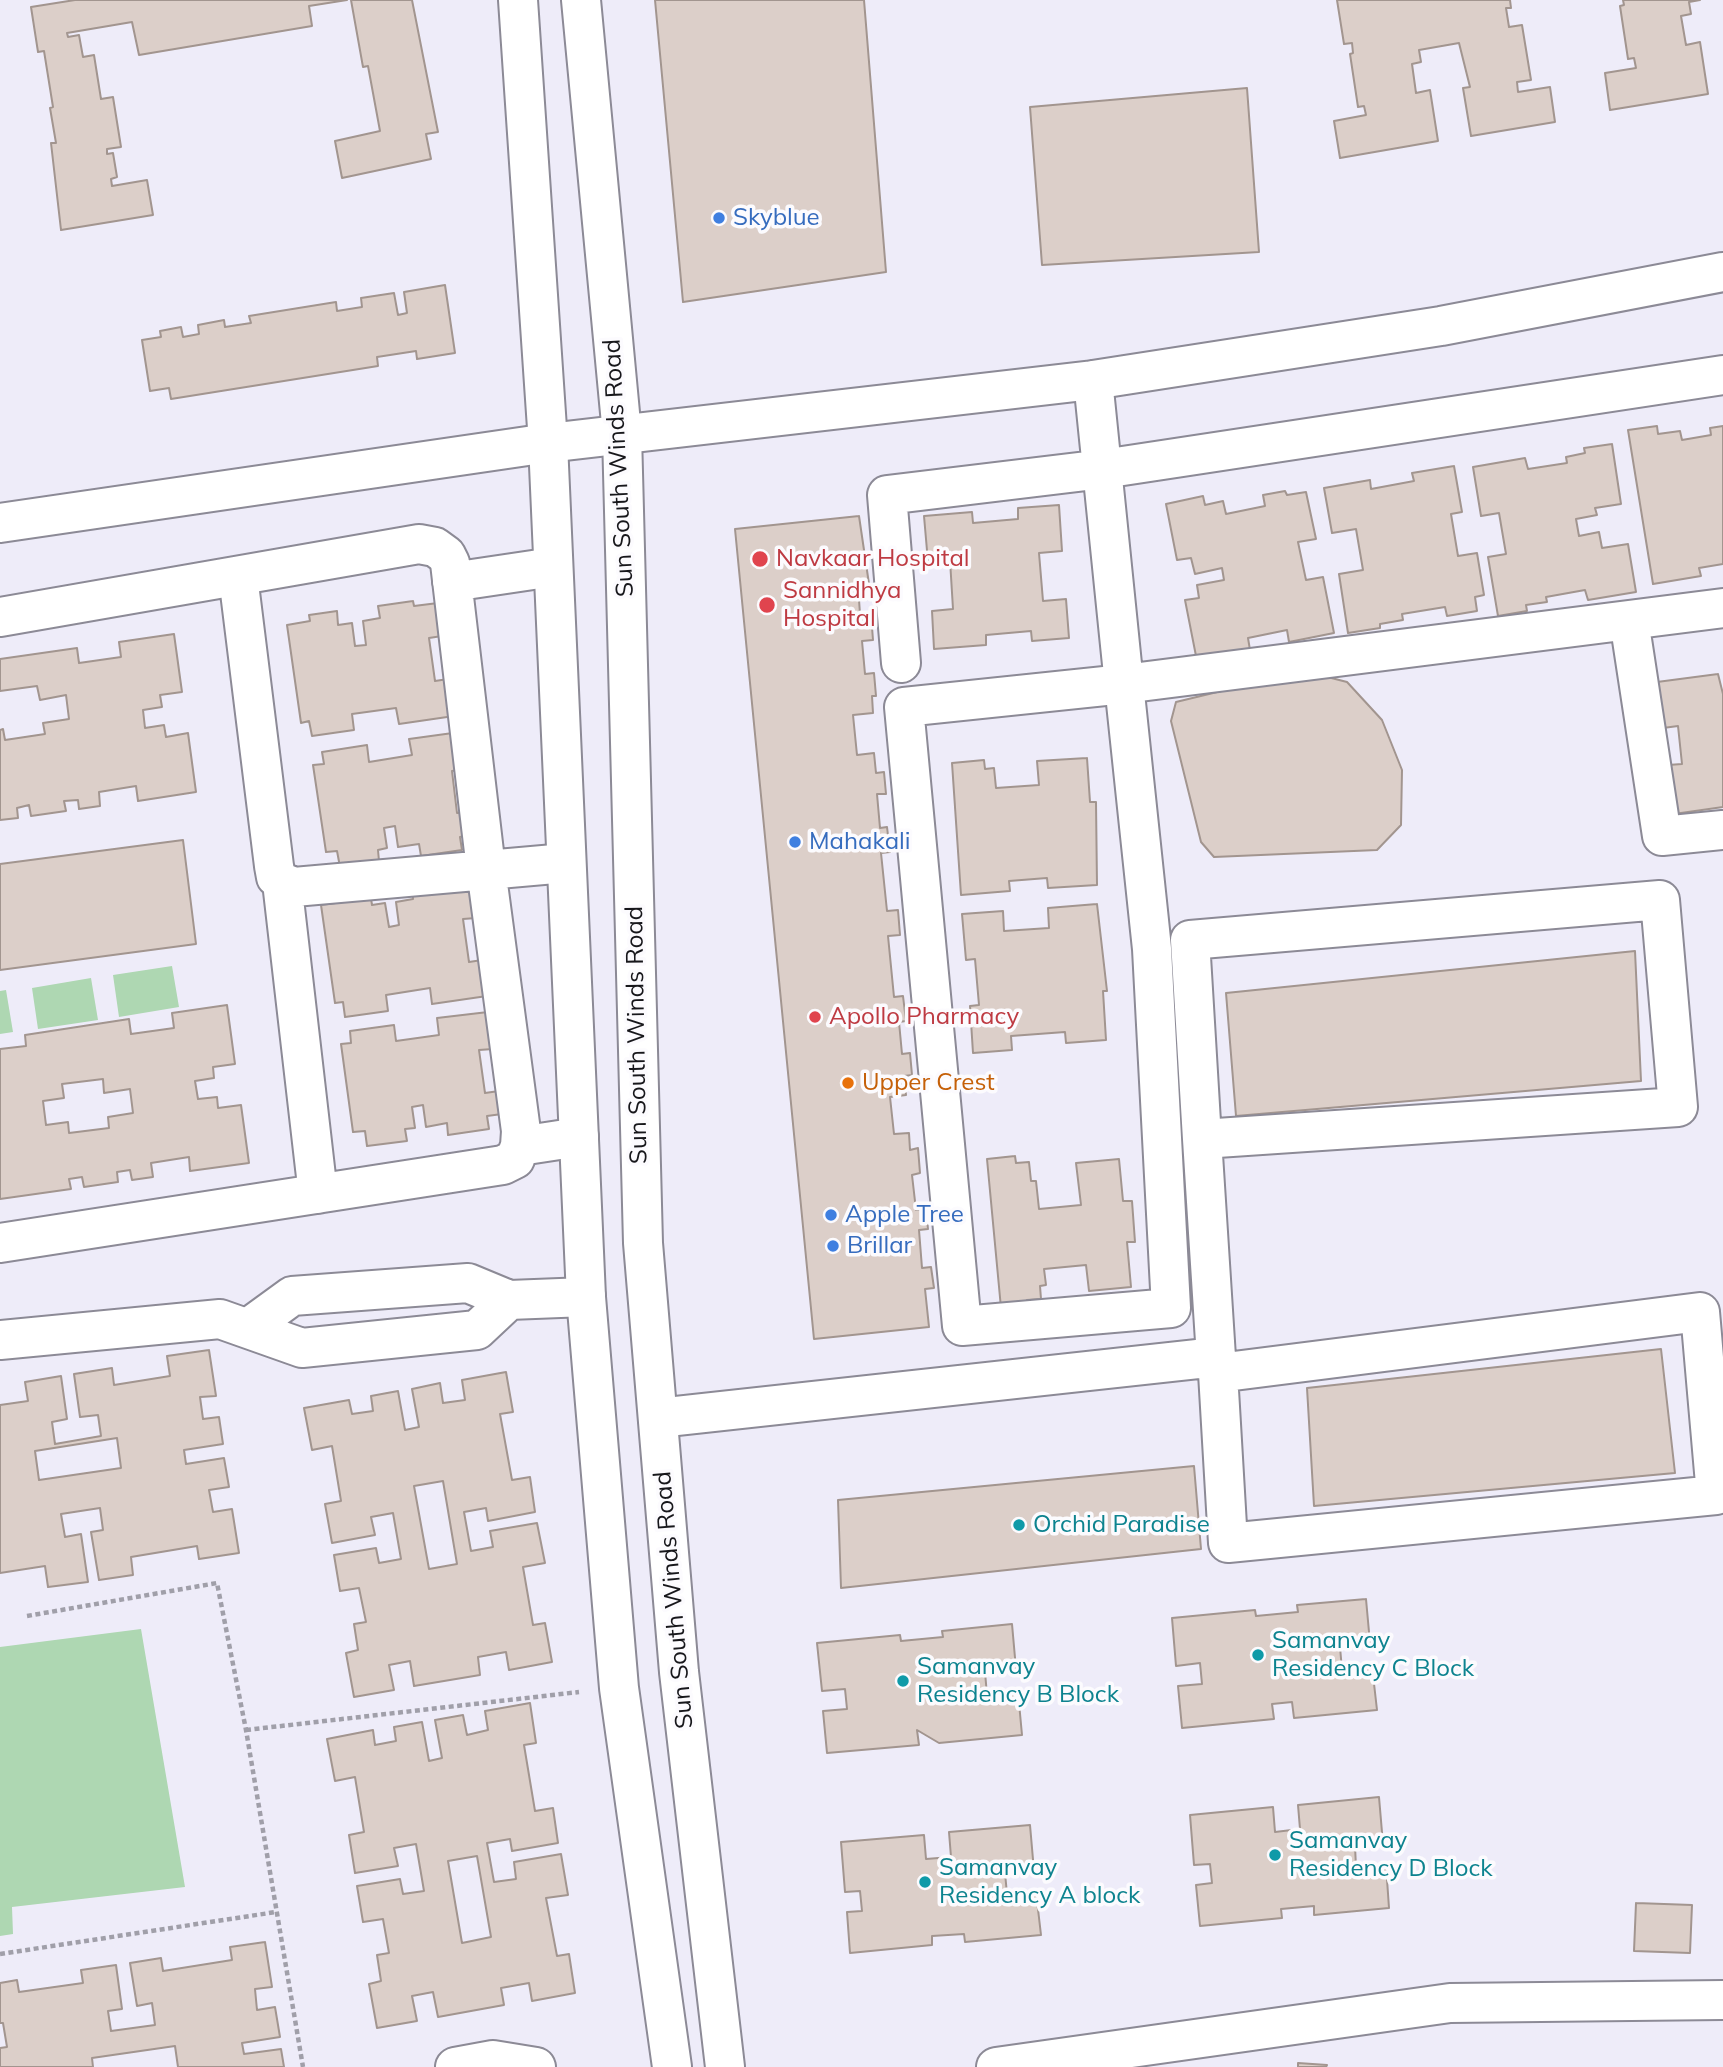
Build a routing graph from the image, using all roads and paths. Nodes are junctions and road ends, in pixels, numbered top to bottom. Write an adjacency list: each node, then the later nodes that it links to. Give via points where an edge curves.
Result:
1 (519, 0): 7 (street)
2 (581, 0): 6 (street, Sun South Winds Road)
3 (1723, 272): 5 (street, via 1441,326)
4 (1723, 375): 8 (street)
5 (1093, 380): 6 (street); 8 (street)
6 (622, 434): 7 (street); 32 (street, Sun South Winds Road, via 643,1243)
7 (548, 443): 9 (street); 10 (street)
8 (1103, 469): 16 (street, via 887,495); 17 (street)
9 (0, 523)
10 (554, 567): 12 (street); 19 (street)
11 (238, 576): 12 (street, via 419,544 446,555); 14 (street); 21 (street, via 273,857 276,877)
12 (452, 582): 20 (street)
13 (1723, 608): 15 (street)
14 (0, 618)
15 (1629, 620): 17 (street); 18 (street, via 1662,836)
16 (901, 663)
17 (1124, 684): 17 (street, via 904,707 962,1326 1171,1308 1152,949)
18 (1723, 831)
19 (566, 863): 20 (street); 22 (street)
20 (485, 869): 21 (street, via 295,887); 24 (street)
21 (282, 882): 25 (street)
22 (579, 1137): 24 (street); 27 (street)
23 (1202, 1139): 23 (street, via 1190,940 1660,900 1678,1107); 31 (street)
24 (520, 1146): 25 (street, via 515,1159 503,1166)
25 (318, 1194): 26 (street)
26 (0, 1243)
27 (586, 1297): 28 (street); 34 (street)
28 (509, 1300): 29 (street, via 468,1283 292,1296); 29 (street, via 477,1330 302,1348)
29 (248, 1328): 30 (street, via 220,1319)
30 (0, 1340)
31 (1217, 1365): 31 (street, via 1700,1312 1716,1495 1228,1543); 32 (street)
32 (658, 1418): 43 (street, Sun South Winds Road, via 679,1672)
33 (27, 1616): 35 (path, via 216,1583)
34 (619, 1688): 35 (path); 42 (street)
35 (246, 1730): 36 (path)
36 (276, 1912): 37 (path); 39 (path)
37 (0, 1954)
38 (1723, 2000): 44 (street, via 1450,2003)
39 (303, 2067)
40 (455, 2067): 41 (street, via 492,2060)
41 (536, 2067)
42 (671, 2067)
43 (725, 2067)
44 (996, 2067)

